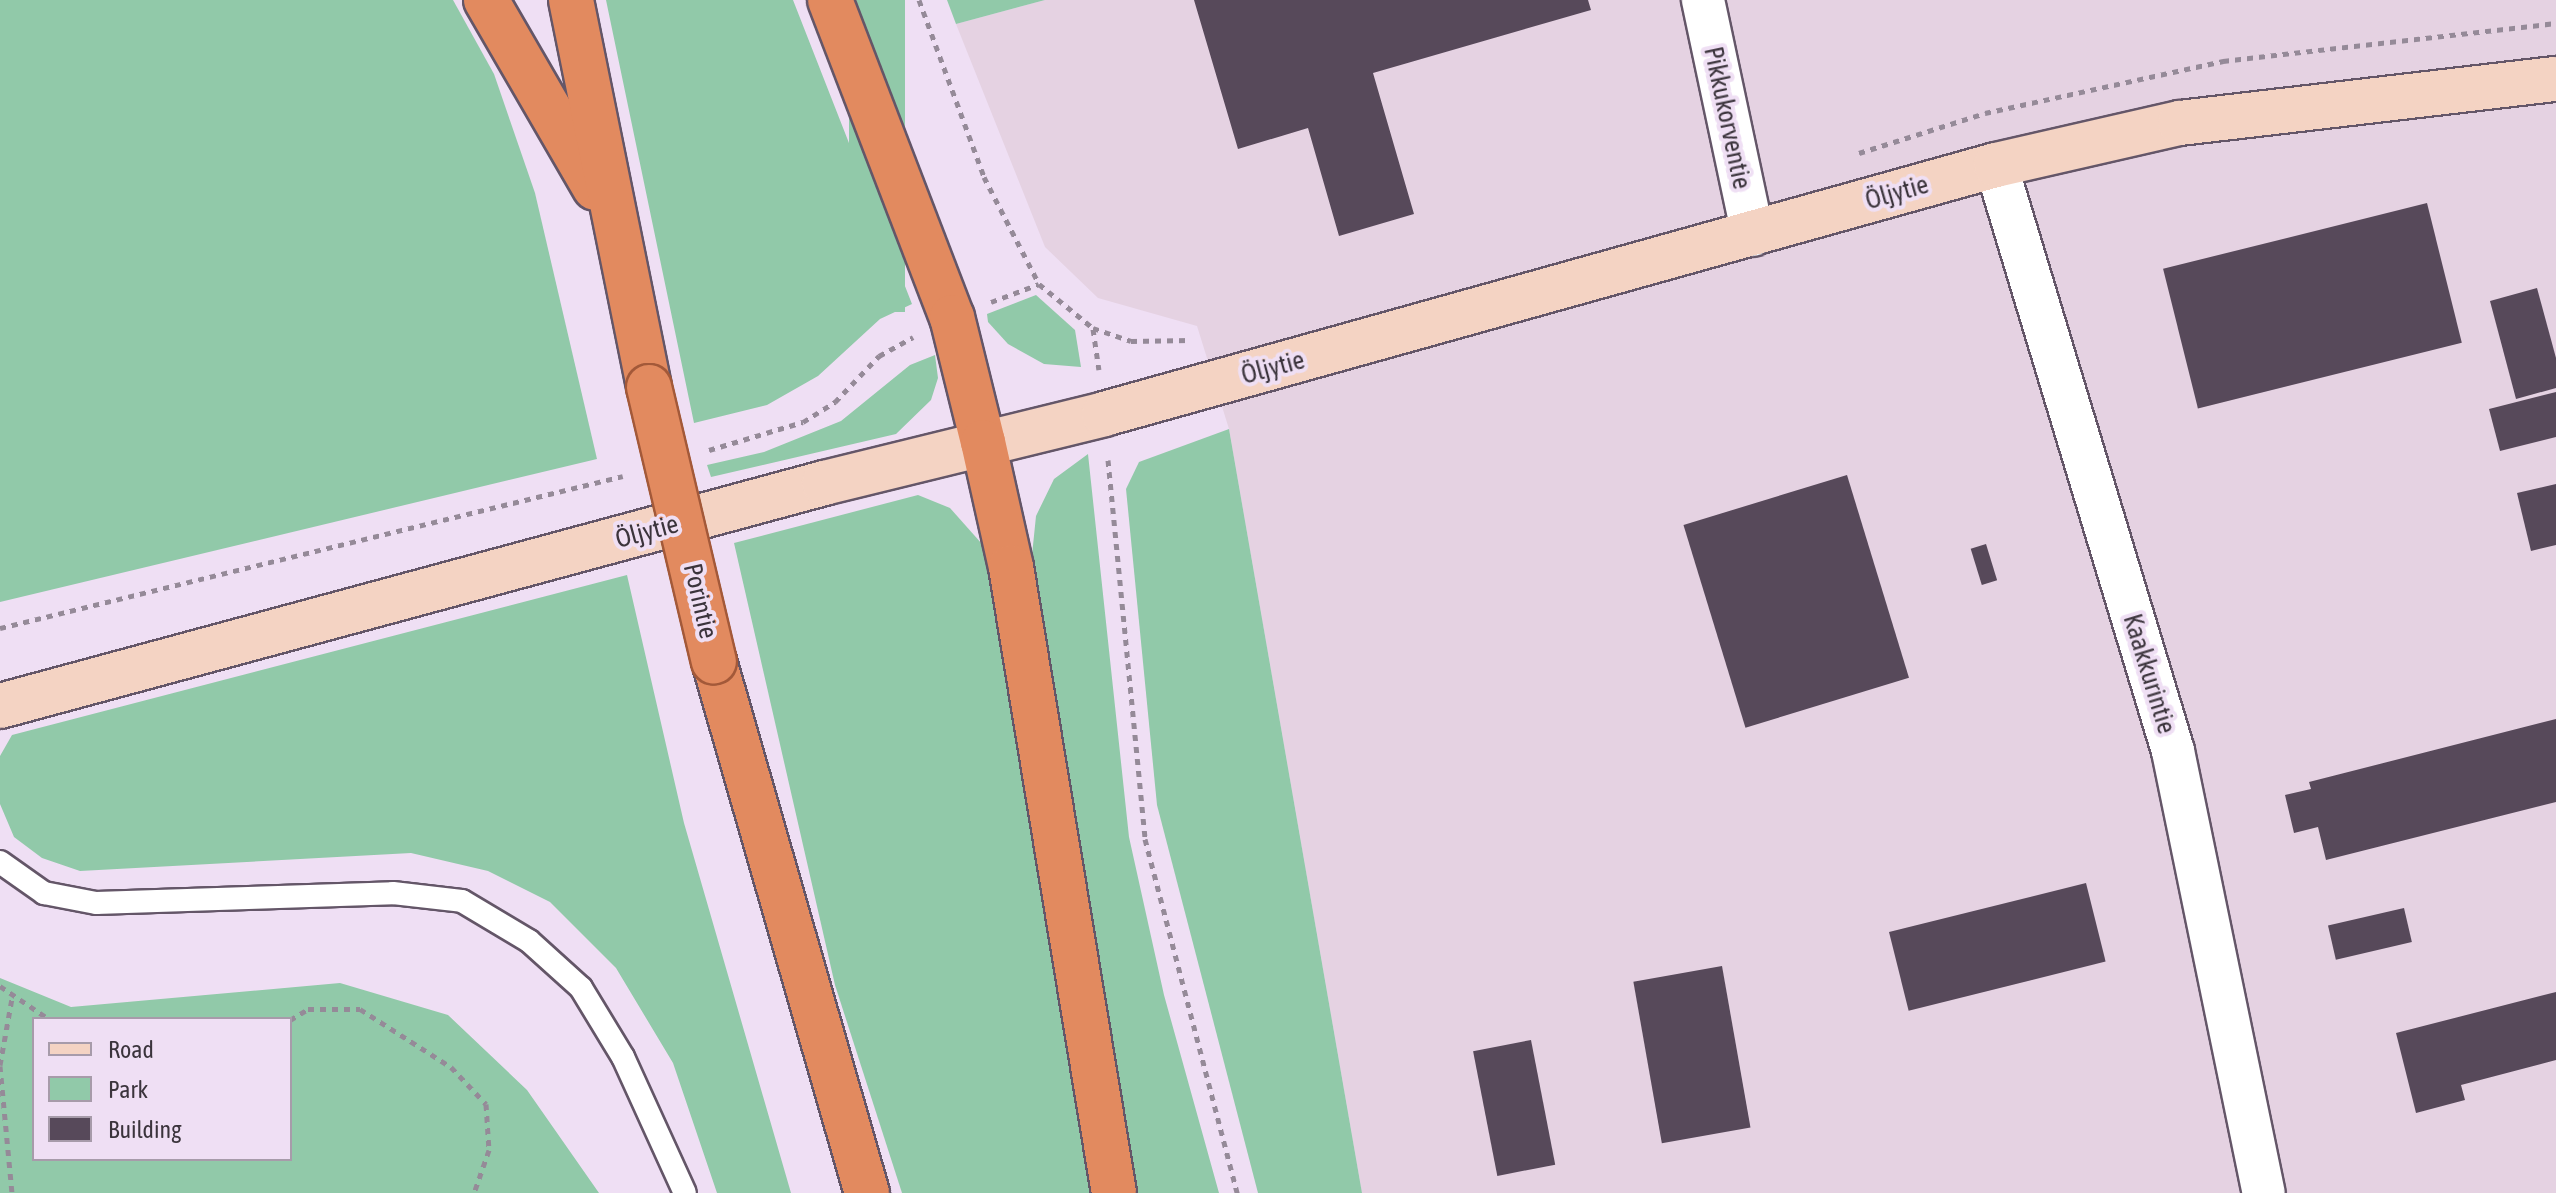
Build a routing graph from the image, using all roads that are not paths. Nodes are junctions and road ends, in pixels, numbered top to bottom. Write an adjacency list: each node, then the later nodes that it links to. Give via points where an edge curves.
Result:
1 (486, 0): 7 (highway)
2 (571, 0): 7 (highway, Porintie)
3 (830, 0): 9 (highway, via 952,317)
4 (1703, 0): 8 (street, Pikkukorventie)
5 (2556, 79): 6 (main road, Öljytie, via 2180,123)
6 (1996, 165): 8 (main road, Öljytie); 15 (street, Kaakkurintie, via 2173,751)
7 (611, 217): 13 (highway, Porintie, bridge, via 714,661)
8 (1753, 235): 9 (main road, Öljytie, via 1104,414)
9 (983, 442): 10 (main road, Öljytie); 14 (highway, via 1011,567)
10 (0, 706)
11 (0, 862): 12 (lane, via 44,893 96,903 393,893 462,901 529,941 581,988 623,1057)
12 (685, 1193)
13 (867, 1193)
14 (1114, 1193)
15 (2264, 1193)

